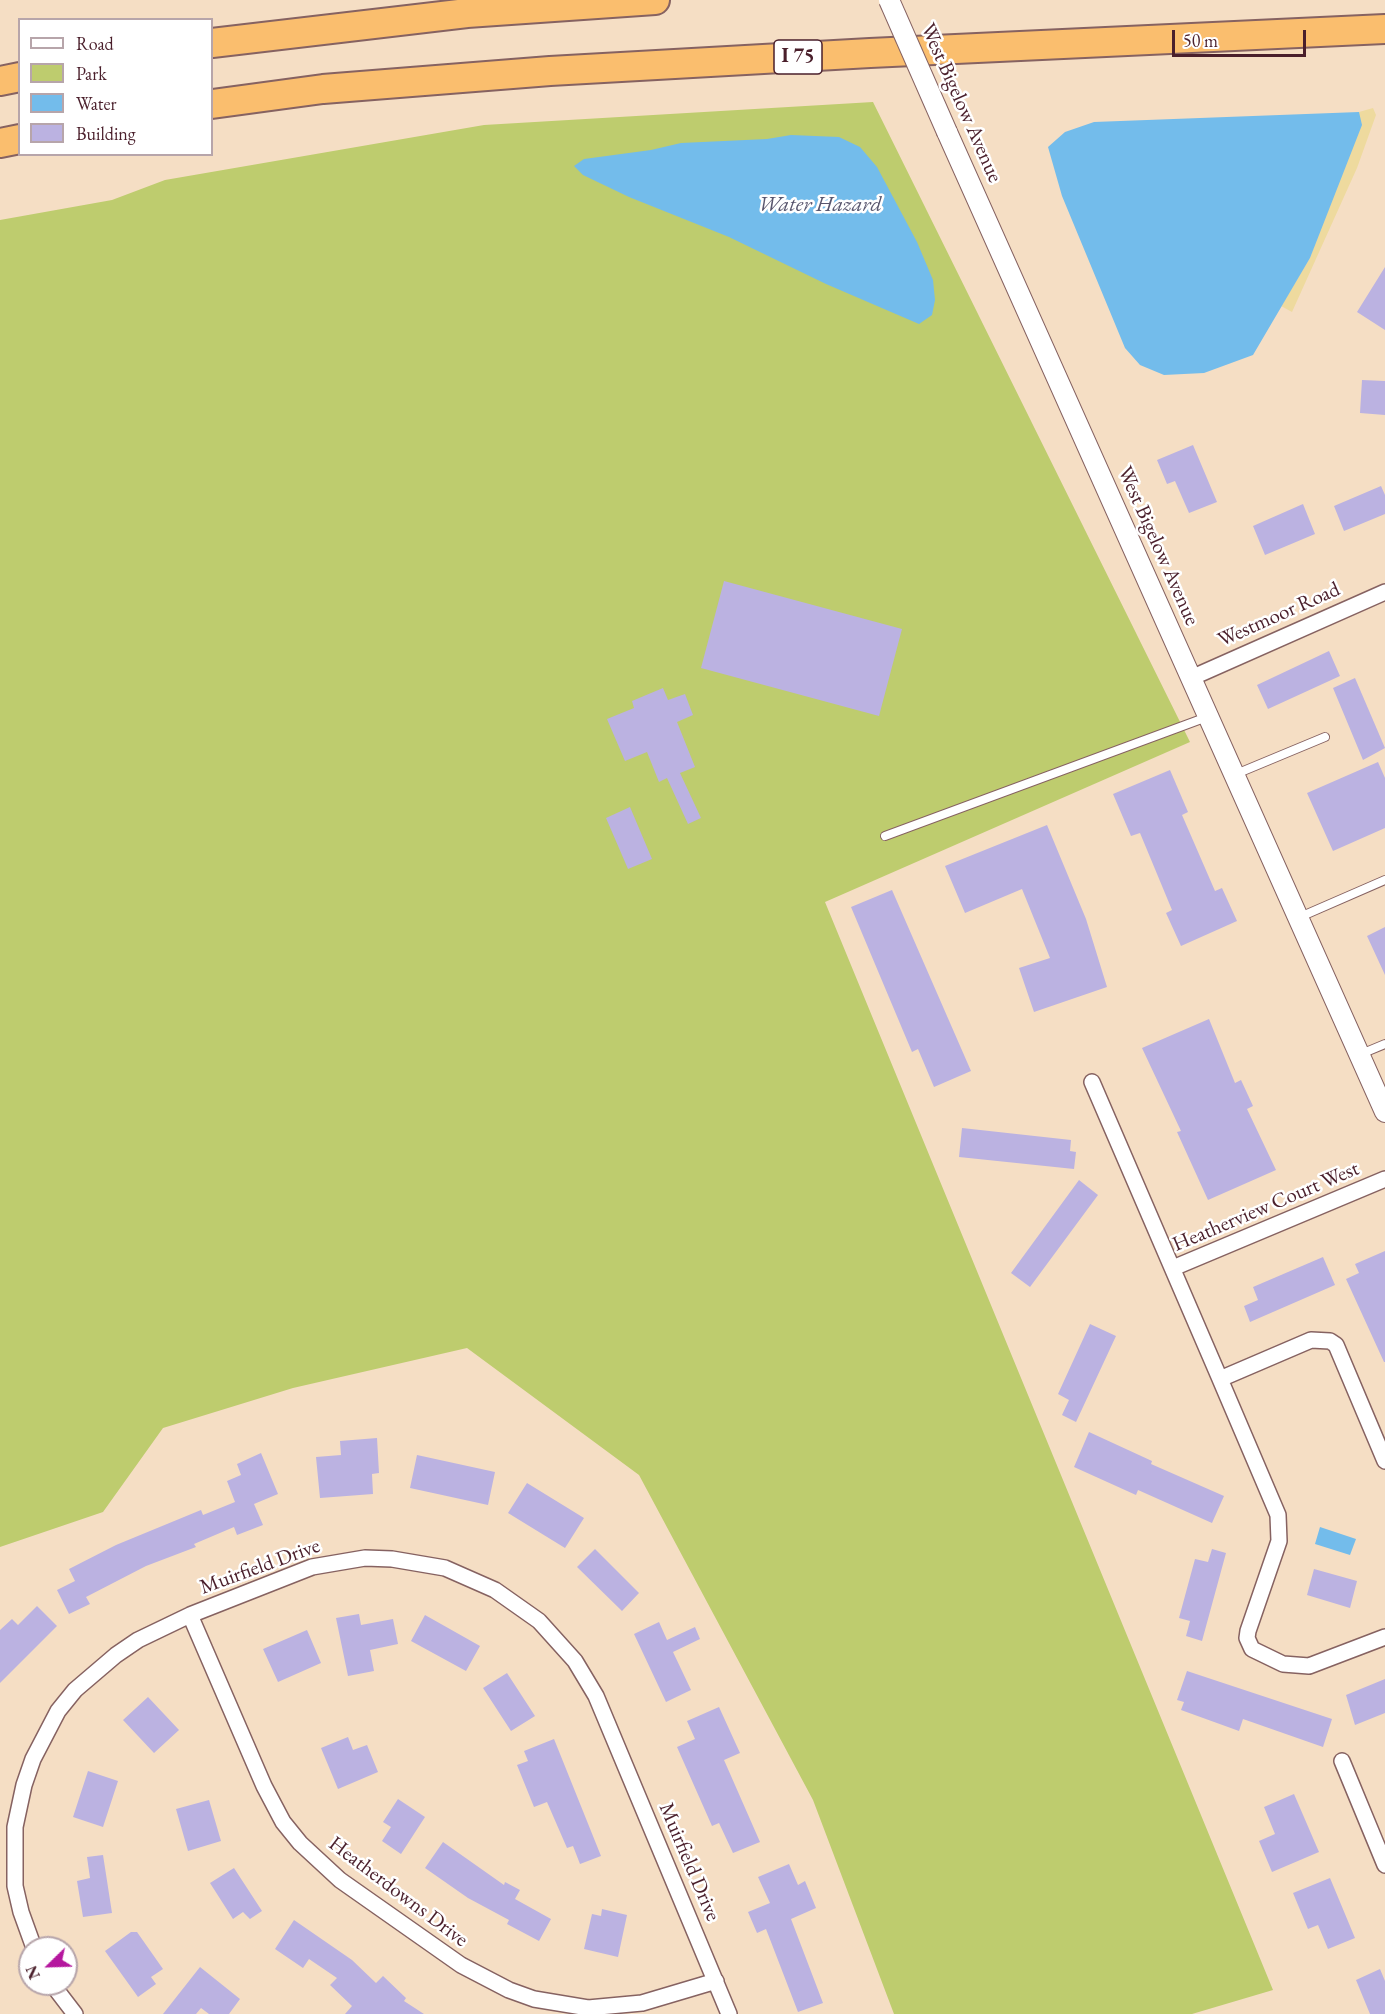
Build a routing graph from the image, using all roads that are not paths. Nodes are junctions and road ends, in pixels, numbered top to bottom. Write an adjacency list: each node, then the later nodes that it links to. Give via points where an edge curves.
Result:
1 (655, 0): 4 (highway, via 467,13)
2 (889, 0): 11 (street, West Bigelow Avenue, bridge)
3 (1385, 29): 7 (highway, I 75, via 550,71 323,89)
4 (213, 43)
5 (18, 77): 6 (highway)
6 (0, 81)
7 (213, 104)
8 (18, 139): 9 (highway)
9 (0, 143)
10 (1385, 592): 11 (street, Westmoor Road)
11 (1191, 678): 12 (street, West Bigelow Avenue)
12 (1208, 716): 14 (street, West Bigelow Avenue); 15 (lane)
13 (1325, 736): 14 (lane)
14 (1234, 775): 17 (street, West Bigelow Avenue)
15 (885, 836)
16 (1385, 880): 17 (lane)
17 (1298, 918): 19 (street, West Bigelow Avenue)
18 (1385, 1044): 19 (lane)
19 (1360, 1055): 21 (street, West Bigelow Avenue)
20 (1092, 1083): 23 (street)
21 (1385, 1112)
22 (1385, 1179): 23 (street, Heatherview Court West)
23 (1173, 1268): 24 (street, Heatherview Court West)
24 (1220, 1379): 25 (street, via 1311,1340 1329,1341 1336,1345); 27 (street, Heatherview Court West, via 1278,1515 1279,1542 1248,1631 1252,1649 1283,1664 1309,1666)
25 (1385, 1461)
26 (190, 1615): 29 (street, Muirfield Drive, via 116,1654 75,1690 58,1711 33,1759); 32 (street, Heatherdowns Drive, via 283,1822 326,1868 441,1952 509,1990 561,2006 642,2003); 32 (street, Muirfield Drive, via 303,1570 365,1558 392,1558 445,1568 518,1604 559,1640 596,1696)
27 (1385, 1637)
28 (1341, 1761): 30 (street)
29 (7, 1826): 31 (street, Muirfield Drive, via 15,1886)
30 (1385, 1865)
31 (30, 1936)
32 (716, 1981): 35 (street, Muirfield Drive)
33 (61, 1996): 34 (street)
34 (75, 2014)
35 (729, 2014)

